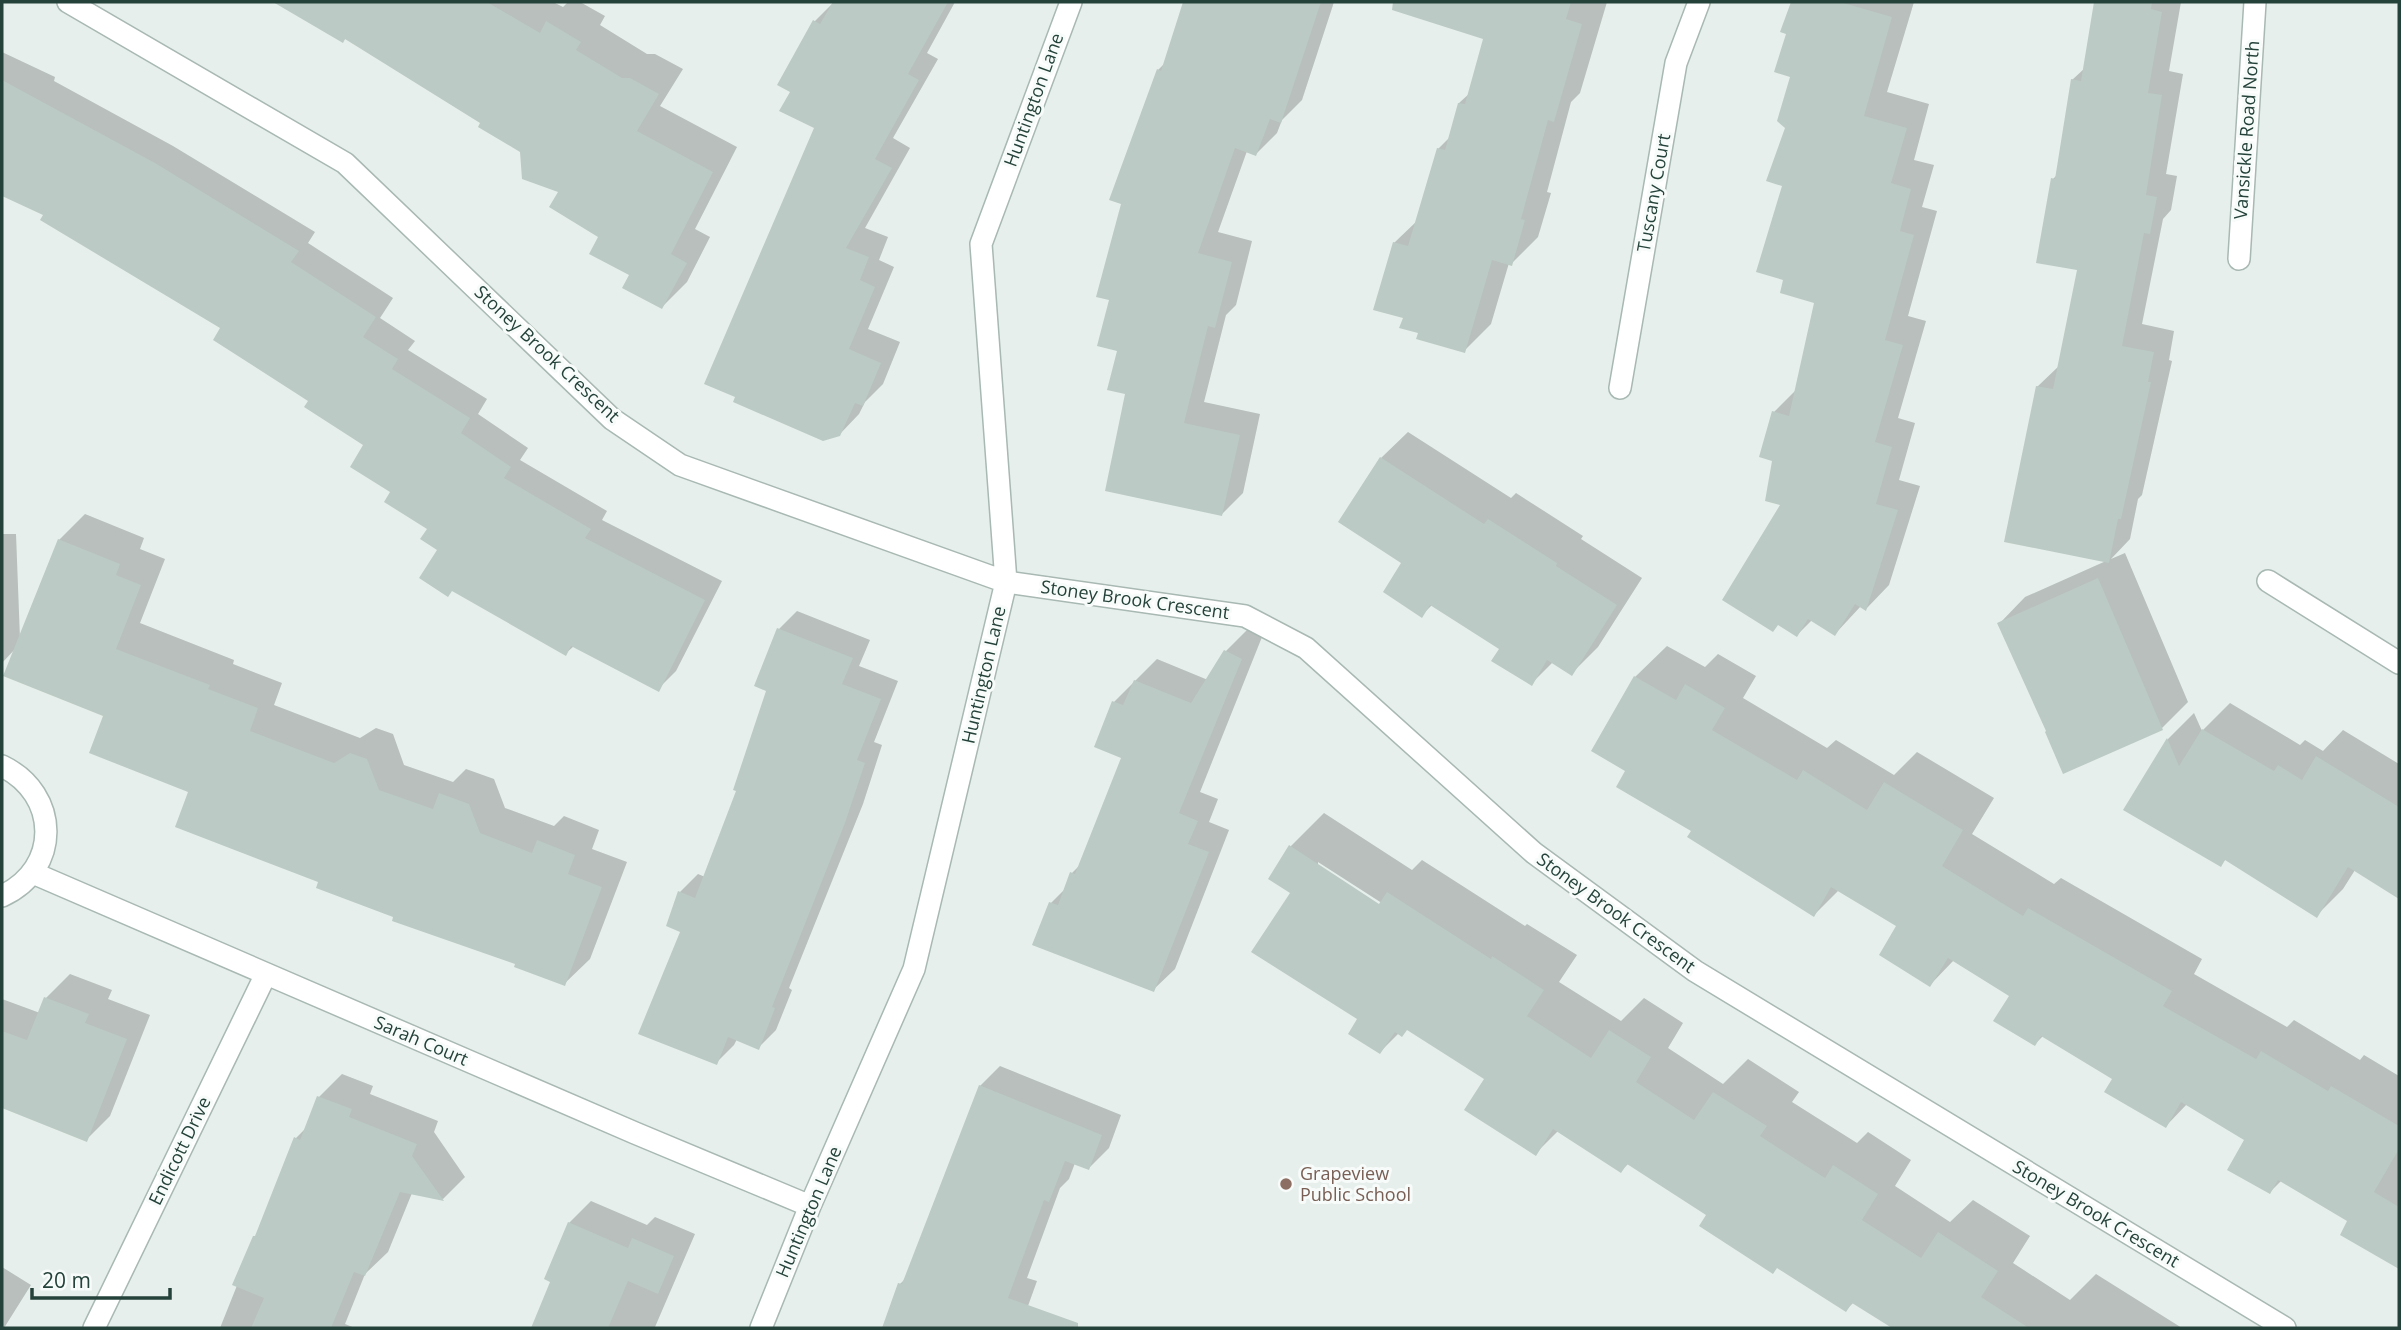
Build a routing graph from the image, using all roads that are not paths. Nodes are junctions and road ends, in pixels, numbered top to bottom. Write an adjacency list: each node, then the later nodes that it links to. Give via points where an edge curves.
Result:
1 (68, 2): 7 (street, Stoney Brook Crescent, via 345,163 612,419 680,465)
2 (1071, 2): 7 (street, Huntington Lane, via 981,244)
3 (1699, 2): 6 (street, Tuscany Court, via 1676,63)
4 (2255, 2): 5 (street, Vansickle Road North)
5 (2239, 258)
6 (1620, 388)
7 (1006, 582): 14 (street, Huntington Lane, via 914,969); 17 (street, Stoney Brook Crescent, via 1245,616 1306,648 1534,853 1695,971)
8 (2268, 582): 9 (street)
9 (2399, 663)
10 (2, 766): 11 (street, via 33,789 43,809 43,853)
11 (33, 873): 12 (street); 13 (street, Sarah Court)
12 (2, 896)
13 (266, 974): 14 (street, Sarah Court); 15 (street, Endicott Drive)
14 (810, 1206): 16 (street, Huntington Lane)
15 (94, 1328)
16 (761, 1328)
17 (2285, 1328)

